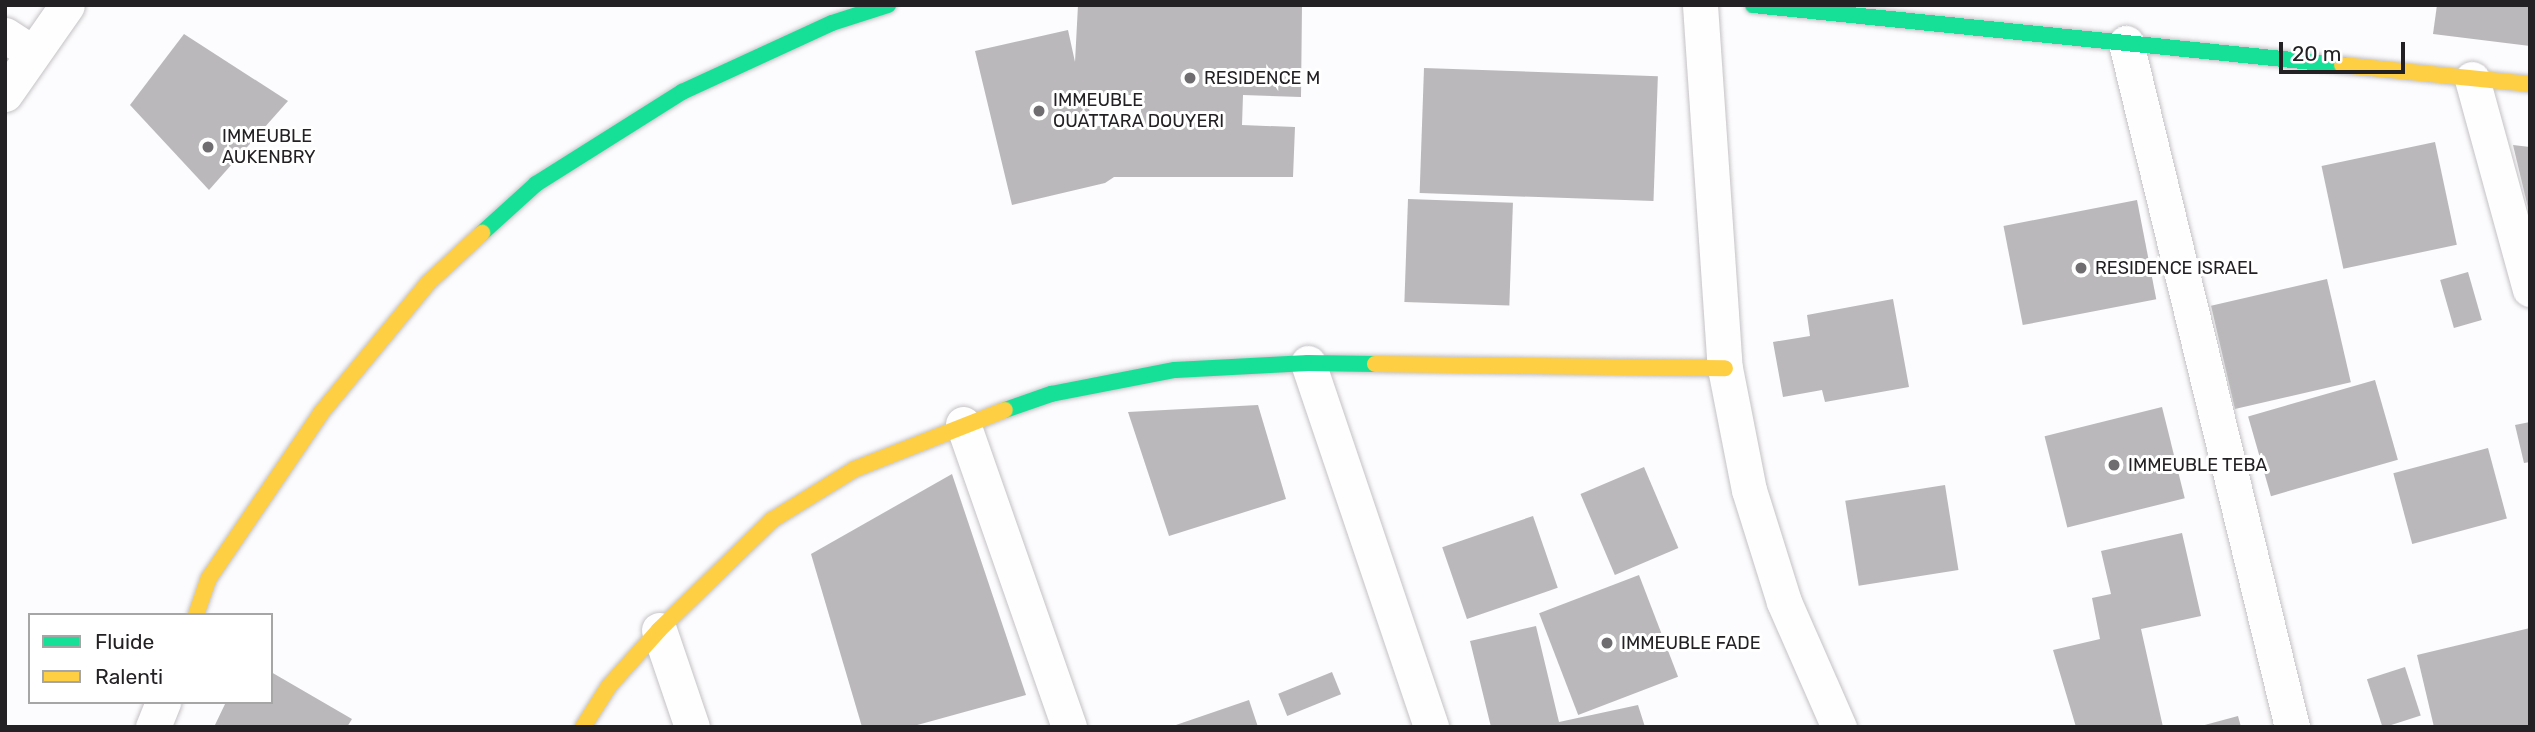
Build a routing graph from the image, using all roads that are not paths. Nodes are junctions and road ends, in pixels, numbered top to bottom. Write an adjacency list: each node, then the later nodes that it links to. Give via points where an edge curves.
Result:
1 (67, 5): 6 (street)
2 (888, 5): 14 (street, via 832,23 682,92 536,184 428,283 321,413 209,578)
3 (1700, 5): 12 (street)
4 (1753, 5): 5 (street)
5 (2126, 43): 7 (street); 23 (street)
6 (19, 44): 9 (street)
7 (2472, 79): 8 (street); 10 (street)
8 (2530, 84)
9 (5, 94)
10 (2530, 289)
11 (1308, 363): 12 (street); 13 (street, via 1175,370 1051,394); 21 (street)
12 (1725, 368): 22 (street, via 1749,490 1784,602)
13 (964, 424): 15 (street, via 855,469 772,520); 20 (street)
14 (197, 613)
15 (659, 630): 18 (street, via 610,686); 19 (street)
16 (162, 704): 17 (street)
17 (153, 727)
18 (583, 727)
19 (692, 727)
20 (1069, 727)
21 (1431, 727)
22 (1839, 727)
23 (2292, 727)

